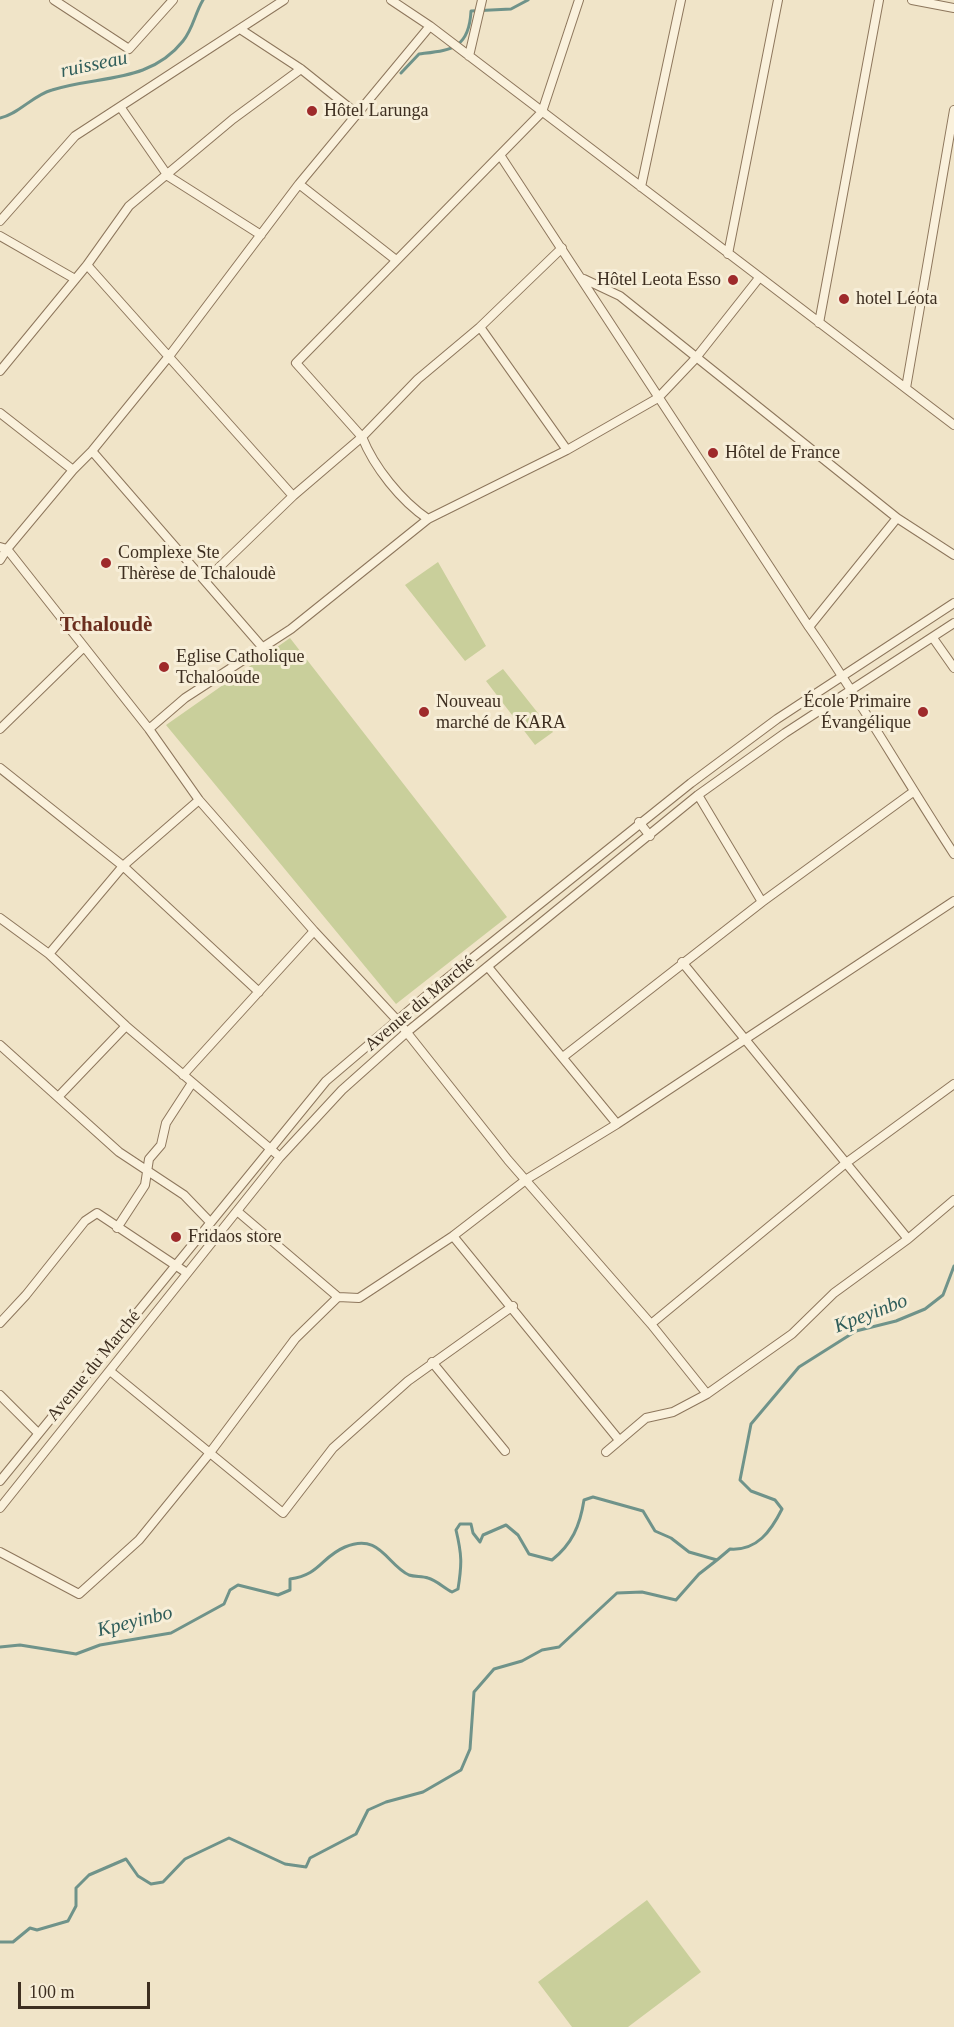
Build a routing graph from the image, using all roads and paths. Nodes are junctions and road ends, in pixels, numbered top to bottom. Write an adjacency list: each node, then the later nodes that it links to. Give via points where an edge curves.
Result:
1 (54, 0): 2 (street, via 129,50)
2 (174, 0)
3 (284, 0): 13 (street)
4 (392, 0): 12 (street)
5 (579, 0): 18 (street)
6 (681, 0): 23 (street)
7 (778, 0): 28 (street)
8 (879, 0): 34 (street)
9 (912, 0): 11 (street)
10 (482, 1): 14 (street)
11 (954, 8)
12 (430, 26): 14 (street); 19 (street)
13 (240, 28): 15 (street); 16 (street)
14 (470, 56): 18 (street)
15 (300, 69): 19 (street); 21 (street, via 233,118)
16 (121, 108): 21 (street); 24 (street, via 75,136)
17 (954, 110): 39 (street)
18 (542, 112): 20 (street); 23 (street)
19 (356, 113): 22 (street)
20 (500, 155): 27 (street); 29 (street)
21 (168, 176): 26 (street); 30 (street, via 129,206)
22 (299, 184): 26 (street); 29 (street)
23 (641, 187): 28 (street)
24 (0, 221)
25 (0, 236): 33 (street)
26 (261, 236): 36 (street)
27 (562, 248): 31 (street); 35 (street)
28 (728, 254): 32 (street)
29 (396, 260): 43 (street, via 296,363)
30 (87, 265): 33 (street); 36 (street)
31 (582, 278): 37 (street, via 620,296); 40 (street)
32 (759, 278): 34 (street); 37 (street)
33 (75, 279): 38 (street)
34 (819, 323): 39 (street)
35 (480, 327): 43 (street, via 418,379); 44 (street)
36 (170, 355): 45 (street); 47 (street)
37 (695, 359): 40 (street); 48 (street)
38 (0, 371)
39 (906, 388): 42 (street)
40 (658, 398): 44 (street); 56 (street)
41 (0, 413): 46 (street)
42 (954, 425)
43 (362, 437): 47 (street); 49 (street, via 369,454 397,489)
44 (567, 450): 49 (street)
45 (92, 451): 46 (street); 53 (street)
46 (73, 470): 50 (street)
47 (293, 496): 53 (street)
48 (897, 518): 51 (street); 56 (street)
49 (428, 519): 59 (street)
50 (4, 548): 52 (street); 58 (street)
51 (954, 555)
52 (0, 560)
53 (206, 580): 59 (street)
54 (954, 603): 61 (street, Avenue du Marché)
55 (954, 623): 57 (street, Avenue du Marché)
56 (809, 627): 61 (street)
57 (933, 638): 60 (street); 62 (street, Avenue du Marché)
58 (83, 648): 64 (street); 65 (street)
59 (262, 648): 65 (street, via 186,698)
60 (954, 668)
61 (844, 677): 62 (street); 63 (street, Avenue du Marché)
62 (853, 690): 66 (street, Avenue du Marché); 68 (street)
63 (777, 719): 66 (street); 71 (street, Avenue du Marché)
64 (0, 729)
65 (148, 729): 70 (street)
66 (785, 732): 69 (street, Avenue du Marché)
67 (0, 768): 74 (street)
68 (913, 792): 73 (street); 76 (street)
69 (698, 795): 72 (street, Avenue du Marché); 76 (street)
70 (199, 800): 74 (street); 78 (street)
71 (639, 822): 72 (street); 83 (street, Avenue du Marché)
72 (650, 836): 81 (street, Avenue du Marché)
73 (954, 854)
74 (123, 866): 79 (street); 82 (street)
75 (954, 901): 86 (street)
76 (762, 902): 80 (street)
77 (0, 918): 79 (street)
78 (314, 931): 82 (street); 83 (street)
79 (49, 954): 84 (street)
80 (682, 962): 86 (street); 88 (street)
81 (488, 967): 85 (street, Avenue du Marché); 88 (street)
82 (259, 992): 89 (street)
83 (397, 1020): 85 (street); 94 (street, Avenue du Marché, via 326,1081)
84 (126, 1026): 89 (street); 92 (street)
85 (407, 1032): 95 (street, Avenue du Marché, via 342,1090); 98 (street)
86 (744, 1038): 93 (street); 96 (street)
87 (0, 1045): 92 (street)
88 (563, 1057): 93 (street)
89 (183, 1075): 90 (street)
90 (192, 1083): 94 (street); 97 (street, via 166,1123 160,1145 149,1160)
91 (953, 1086): 96 (street)
92 (59, 1096): 97 (street, via 119,1152)
93 (616, 1124): 98 (street)
94 (270, 1148): 95 (street); 101 (street, Avenue du Marché)
95 (280, 1157): 100 (street, Avenue du Marché)
96 (846, 1163): 104 (street); 110 (street)
97 (148, 1173): 101 (street, via 184,1195); 102 (street, via 145,1185)
98 (527, 1179): 103 (street); 110 (street)
99 (954, 1200): 104 (street)
100 (237, 1211): 106 (street, Avenue du Marché); 107 (street)
101 (210, 1222): 105 (street, Avenue du Marché)
102 (117, 1228): 105 (street); 109 (street, via 97,1213 85,1221)
103 (453, 1236): 107 (street, via 359,1298); 108 (street)
104 (908, 1239): 113 (street, via 834,1293 792,1334)
105 (175, 1264): 106 (street); 115 (street, Avenue du Marché)
106 (187, 1273): 112 (street, Avenue du Marché)
107 (338, 1297): 119 (street, via 295,1339)
108 (513, 1306): 111 (street); 116 (street)
109 (0, 1323)
110 (651, 1324): 113 (street)
111 (432, 1362): 117 (street); 119 (street, via 333,1448 283,1513)
112 (110, 1371): 119 (street); 121 (street, Avenue du Marché)
113 (707, 1394): 116 (street, via 673,1412 645,1418)
114 (0, 1395): 115 (street)
115 (38, 1433): 120 (street, Avenue du Marché)
116 (620, 1440): 118 (street)
117 (506, 1451)
118 (606, 1452)
119 (208, 1454): 122 (street, via 139,1540 79,1594)
120 (0, 1481)
121 (0, 1508)
122 (0, 1552)

